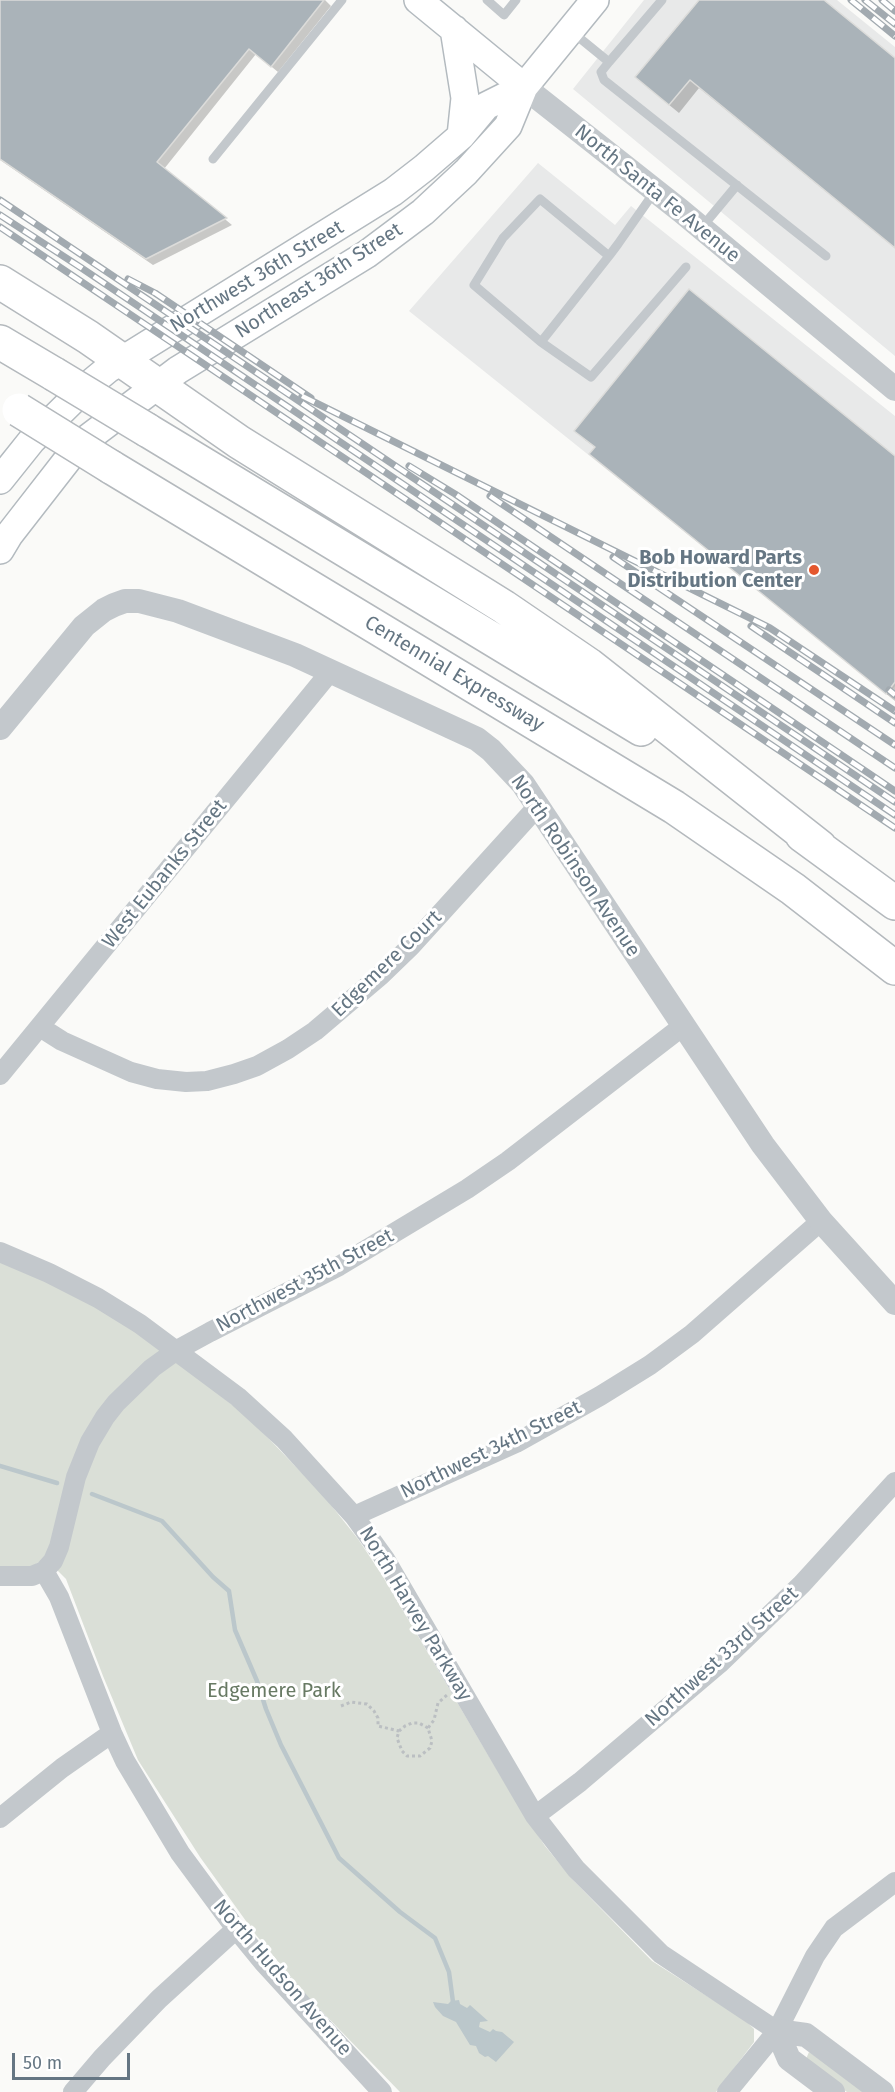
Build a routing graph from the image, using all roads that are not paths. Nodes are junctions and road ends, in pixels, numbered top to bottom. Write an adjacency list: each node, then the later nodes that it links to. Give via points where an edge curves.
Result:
1 (342, 0): 12 (lane)
2 (487, 0): 3 (lane, via 504,15)
3 (516, 0)
4 (595, 0): 8 (main road, Northeast 36th Street)
5 (662, 0): 9 (lane)
6 (429, 6): 7 (main road, North Santa Fe Avenue)
7 (454, 29): 10 (main road, North Santa Fe Avenue); 11 (main road, via 465,98)
8 (570, 30): 9 (lane); 10 (main road, Northeast 36th Street)
9 (609, 62): 13 (lane, via 601,72 604,80)
10 (524, 87): 11 (main road, Northwest 36th Street, via 486,106); 14 (street, North Santa Fe Avenue); 23 (main road, Northeast 36th Street, via 508,126 423,212 368,254)
11 (461, 136): 22 (main road, Northwest 36th Street, via 360,214)
12 (213, 159)
13 (737, 185): 15 (lane); 17 (lane)
14 (655, 191): 15 (street, North Santa Fe Avenue); 16 (lane)
15 (701, 228): 25 (street, North Santa Fe Avenue)
16 (609, 256): 21 (lane); 21 (lane, via 540,199 503,238 474,285)
17 (826, 256)
18 (686, 267): 21 (lane, via 591,377)
19 (0, 282): 22 (highway)
20 (0, 342): 32 (highway, bridge, via 653,736)
21 (541, 342)
22 (121, 360): 24 (highway); 27 (main road, Northwest 36th Street, via 62,410)
23 (194, 360): 24 (main road, Northwest 36th Street)
24 (157, 385): 28 (main road, via 84,441); 32 (highway, via 561,646)
25 (895, 389)
26 (9, 405): 34 (highway, Centennial Expressway, bridge, via 674,807)
27 (0, 480)
28 (4, 543)
29 (330, 672): 30 (street, North Robinson Avenue, via 178,611 125,601 104,610 84,626); 31 (street, North Robinson Avenue, via 477,740 505,764); 36 (street, West Eubanks Street)
30 (0, 728)
31 (537, 807): 35 (street, North Robinson Avenue); 36 (street, Edgemere Court, via 381,975 315,1031 257,1066 207,1081 157,1078 131,1072)
32 (820, 847): 33 (highway)
33 (895, 903)
34 (895, 968)
35 (683, 1026): 38 (street, North Robinson Avenue); 41 (street, Northwest 35th Street, via 467,1189 339,1266)
36 (40, 1028): 37 (street, West Eubanks Street)
37 (0, 1076)
38 (821, 1221): 40 (street, North Robinson Avenue); 43 (street, Northwest 34th Street, via 692,1334 650,1365 516,1443)
39 (0, 1252): 41 (street, North Harvey Parkway, via 98,1298)
40 (895, 1303)
41 (177, 1350): 43 (street, North Harvey Parkway, via 285,1439); 44 (street, Northwest 35th Street, via 116,1403 97,1430 76,1477 59,1547)
42 (895, 1482): 47 (street, Northwest 33rd Street, via 802,1584 718,1664)
43 (354, 1516): 47 (street, North Harvey Parkway, via 385,1559)
44 (44, 1571): 45 (street, via 32,1576); 46 (street, North Hudson Avenue, via 59,1597)
45 (0, 1576)
46 (112, 1733): 48 (street); 50 (street, North Hudson Avenue, via 159,1819)
47 (535, 1816): 51 (street, North Harvey Parkway, via 576,1869 646,1941 675,1965)
48 (0, 1818)
49 (895, 1882): 51 (street, via 834,1928 815,1956)
50 (236, 1929): 52 (street, via 159,1999); 53 (street, North Hudson Avenue)
51 (777, 2031): 54 (street); 55 (street, via 789,2060); 56 (street, North Harvey Parkway, via 806,2035)
52 (73, 2092)
53 (382, 2092)
54 (727, 2092)
55 (833, 2092)
56 (882, 2092)

